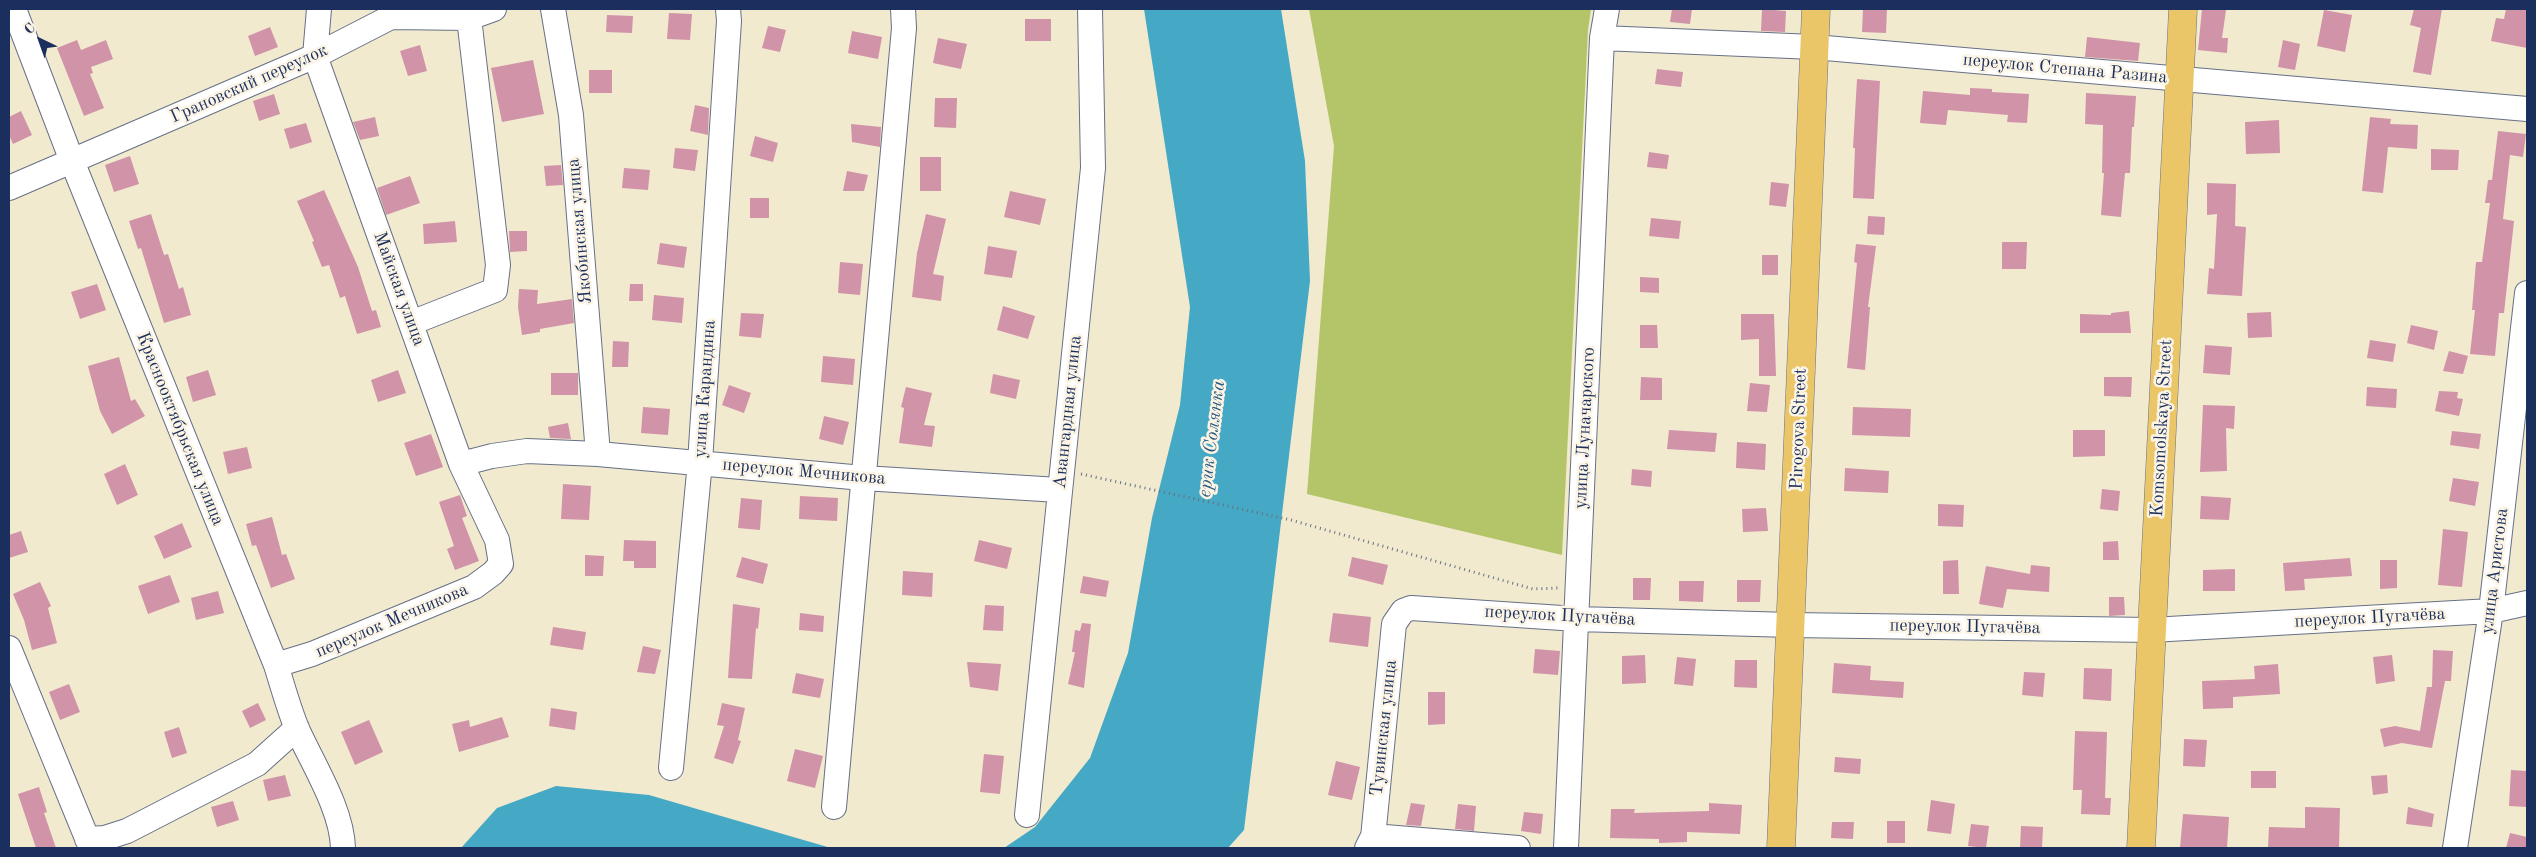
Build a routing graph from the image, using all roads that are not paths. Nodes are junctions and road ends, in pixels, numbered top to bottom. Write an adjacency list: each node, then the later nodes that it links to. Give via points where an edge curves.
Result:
1 (14, 9): 17 (street, Краснооктябрьская улица)
2 (319, 9): 14 (street, Майская улица)
3 (494, 9): 11 (street, Грановский переулок)
4 (553, 9): 21 (street, Якобинская улица, via 571,115)
5 (728, 9): 22 (street, улица Карандина)
6 (903, 9): 24 (street, via 904,28)
7 (1090, 9): 25 (street, Авангардная улица, via 1093,168)
8 (1607, 9): 12 (street, улица Луначарского)
9 (1816, 9): 13 (main road, Pirogova Street)
10 (2183, 9): 15 (main road, Komsomolskaya Street)
11 (469, 18): 14 (street, Грановский переулок, via 391,17); 20 (street, via 498,265 495,290)
12 (1602, 38): 13 (street, переулок Степана Разина); 30 (street, улица Луначарского)
13 (1814, 47): 15 (street, переулок Степана Разина); 31 (main road, Pirogova Street)
14 (316, 56): 17 (street, Грановский переулок); 20 (street, Майская улица)
15 (2180, 80): 16 (street, переулок Степана Разина); 32 (main road, Komsomolskaya Street)
16 (2527, 110)
17 (72, 161): 18 (street, Грановский переулок); 34 (street, Краснооктябрьская улица)
18 (9, 188)
19 (2527, 293): 28 (street, улица Аристова)
20 (411, 323): 23 (street, Майская улица)
21 (598, 454): 22 (street, переулок Мечникова); 23 (street, переулок Мечникова, via 527,451)
22 (700, 462): 24 (street, переулок Мечникова); 36 (street, улица Карандина)
23 (461, 464): 26 (street, Майская улица, via 497,540)
24 (863, 478): 25 (street, переулок Мечникова); 37 (street)
25 (1061, 480): 38 (street, Авангардная улица)
26 (501, 564): 34 (street, переулок Мечникова, via 474,586 312,654)
27 (2527, 603): 28 (street, переулок Пугачёва)
28 (2491, 610): 32 (street, переулок Пугачёва); 46 (street, улица Аристова)
29 (1403, 611): 30 (street, переулок Пугачёва, via 1420,607); 40 (street, Тувинская улица, via 1394,624)
30 (1577, 619): 31 (street, переулок Пугачёва); 43 (street, улица Луначарского)
31 (1791, 625): 32 (street, переулок Пугачёва); 44 (main road, Pirogova Street)
32 (2151, 630): 45 (main road, Komsomolskaya Street)
33 (9, 649): 39 (street)
34 (276, 665): 35 (street, Краснооктябрьская улица)
35 (297, 728): 39 (street, via 257,764 127,830); 41 (street, Краснооктябрьская улица, via 336,814)
36 (671, 768)
37 (834, 807)
38 (1027, 815)
39 (89, 844)
40 (1371, 844): 42 (street)
41 (343, 848)
42 (1518, 848)
43 (1566, 848)
44 (1781, 848)
45 (2141, 848)
46 (2455, 848)

